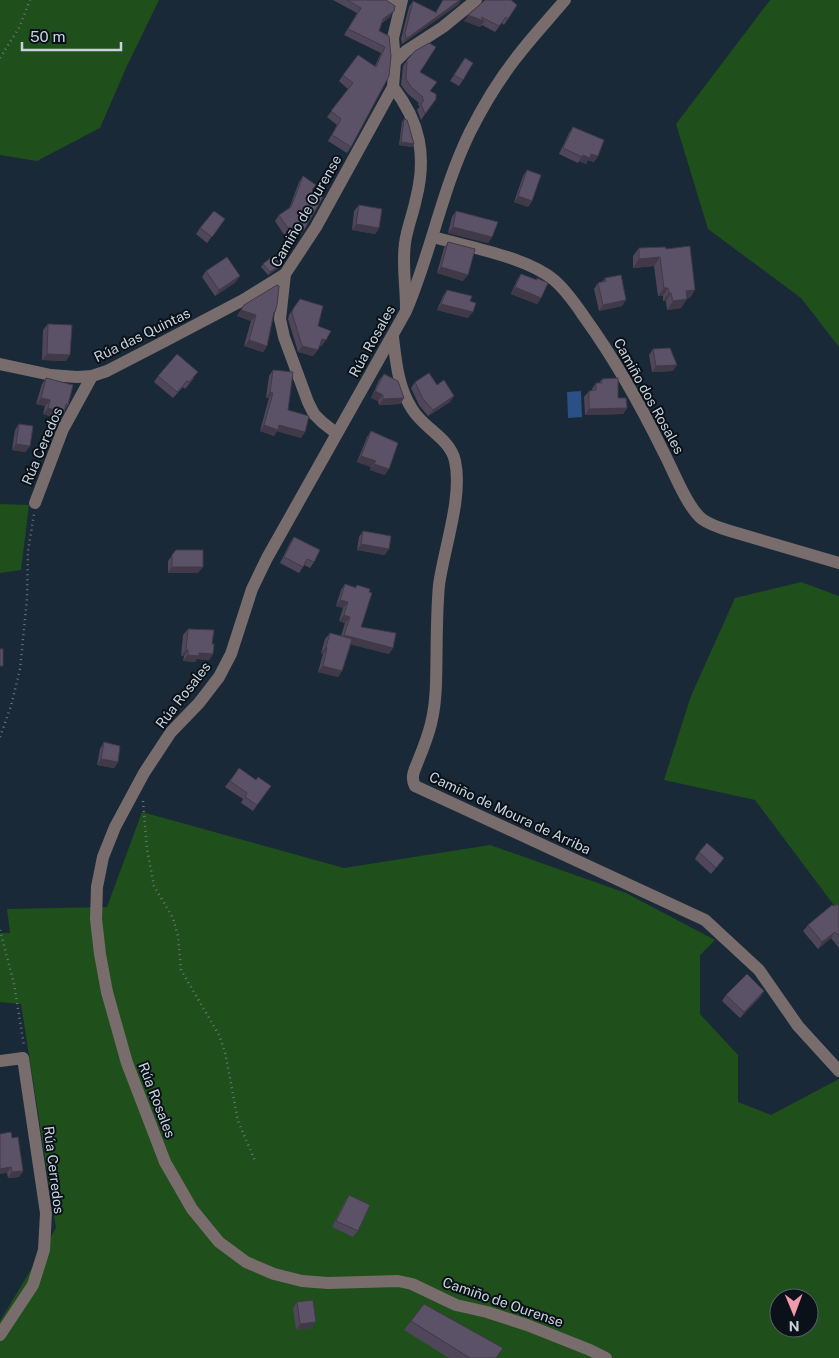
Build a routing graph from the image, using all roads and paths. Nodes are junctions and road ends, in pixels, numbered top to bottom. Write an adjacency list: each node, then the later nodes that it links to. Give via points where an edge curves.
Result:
1 (30, 0): 6 (path)
2 (386, 0): 4 (street)
3 (476, 0): 7 (street)
4 (401, 3): 7 (street, via 393,38)
5 (559, 3): 9 (street, Rúa Rosales, via 516,58 469,134)
6 (0, 58)
7 (395, 62): 8 (street)
8 (393, 87): 10 (street, Camiño de Ourense, via 316,227); 11 (street, via 418,133 421,155 419,187 405,242)
9 (433, 237): 11 (street, Rúa Rosales); 17 (street, Camiño dos Rosales, via 524,264 553,279 568,294 625,379 689,502 702,519 714,526)
10 (285, 274): 14 (street, Rúa das Quintas, via 243,300); 15 (street, Camiño de Ourense, via 280,318 284,337 314,414)
11 (406, 311): 12 (street, Rúa Rosales)
12 (393, 337): 15 (street, Rúa Rosales); 23 (street, Camiño de Moura de Arriba, via 402,391 420,420 452,451 456,468 456,493 437,618 436,708 412,776 415,786 705,920 759,970 798,1026)
13 (0, 364): 14 (street, Rúa das Quintas, via 51,375)
14 (92, 376): 16 (street, Rúa Ceredos, via 63,429)
15 (336, 433): 19 (street, Rúa Rosales, via 252,589 231,654 219,677 171,732)
16 (35, 503): 18 (path, via 28,551 20,669)
17 (839, 563)
18 (0, 737)
19 (138, 784): 24 (path, via 145,807 147,849 154,886 173,918 178,936 180,970 219,1035 238,1121); 25 (street, Rúa Rosales, via 103,857 97,887 96,919 107,992 128,1064 154,1135 165,1162 192,1209 219,1242 246,1262 274,1274)
20 (0, 930): 21 (path, via 14,984 24,1040)
21 (23, 1058): 22 (street); 26 (street, Rúa Cerredos, via 46,1213 44,1250 33,1285)
22 (0, 1061)
23 (839, 1071)
24 (256, 1163)
25 (328, 1283): 27 (street, Camiño de Ourense, via 380,1280 412,1284 456,1305 527,1325)
26 (0, 1335)
27 (606, 1358)

